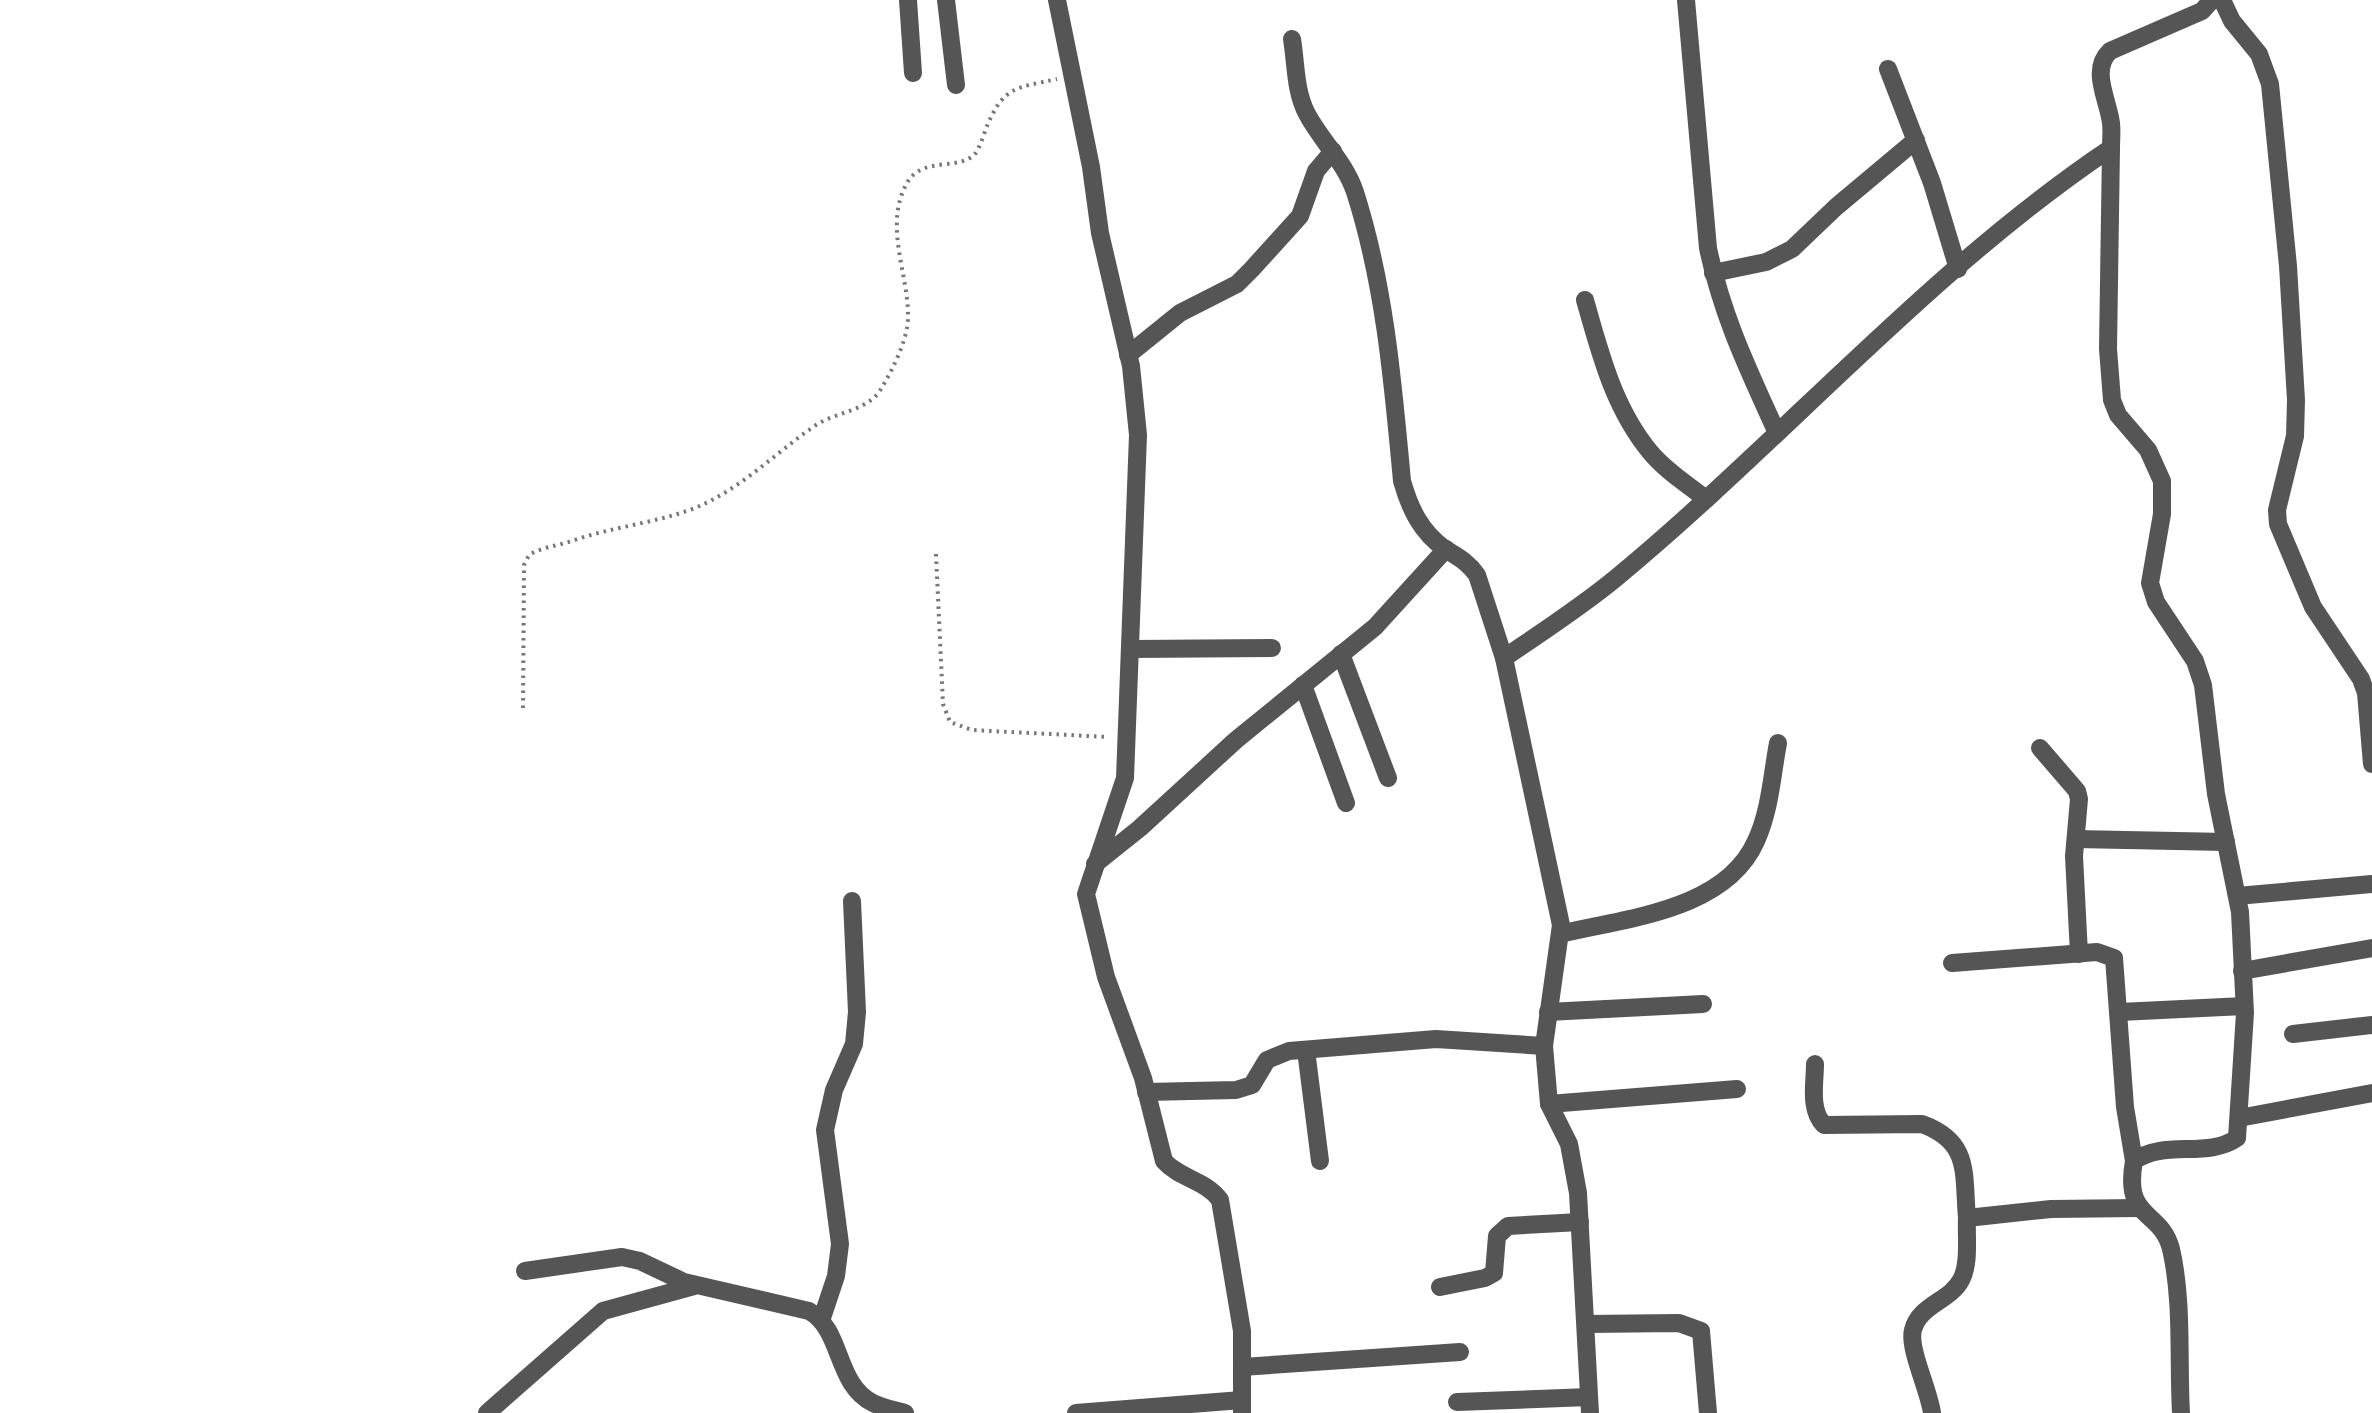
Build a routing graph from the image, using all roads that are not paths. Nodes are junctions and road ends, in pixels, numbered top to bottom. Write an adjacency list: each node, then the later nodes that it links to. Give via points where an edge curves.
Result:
1 (908, 0): 9 (street)
2 (946, 0): 10 (street)
3 (1057, 0): 17 (street)
4 (1686, 0): 15 (street)
5 (2212, 0): 12 (street, via 2202,11 2103,58)
6 (2222, 0): 28 (street, via 2259,54 2270,84 2296,400 2278,524 2313,607 2361,678)
7 (1292, 38): 13 (street, via 1301,101)
8 (1888, 68): 11 (street)
9 (913, 73)
10 (956, 85)
11 (1916, 140): 14 (street); 15 (street, via 1792,249)
12 (2111, 148): 14 (street, via 2056,185); 32 (street, via 2112,400 2162,482 2150,583 2196,661)
13 (1333, 151): 17 (street, via 1316,171 1300,216 1237,284 1180,312); 20 (street, via 1354,191 1384,315 1402,481 1423,530)
14 (1958, 269): 18 (street)
15 (1713, 273): 18 (street, via 1726,321)
16 (1585, 300): 19 (street, via 1606,373 1639,436)
17 (1128, 355): 22 (street, via 1138,435)
18 (1778, 433): 19 (street)
19 (1706, 499): 24 (street, via 1615,579)
20 (1446, 549): 23 (street); 24 (street, via 1476,575)
21 (1272, 648): 22 (street)
22 (1131, 649): 33 (street, via 1122,793)
23 (1341, 654): 25 (street); 29 (street)
24 (1504, 658): 37 (street)
25 (1303, 685): 30 (street); 33 (street)
26 (1778, 743): 37 (street, via 1761,829 1733,873 1700,896)
27 (2040, 748): 31 (street, via 2077,791)
28 (2372, 764)
29 (1388, 778)
30 (1346, 803)
31 (2076, 839): 32 (street); 39 (street)
32 (2226, 842): 35 (street)
33 (1094, 864): 52 (street, via 1088,908)
34 (2372, 884): 35 (street)
35 (2237, 896): 41 (street)
36 (852, 901): 64 (street, via 854,1044 826,1130 840,1244)
37 (1560, 934): 44 (street)
38 (2372, 948): 41 (street)
39 (2079, 954): 40 (street); 45 (street, via 2114,958)
40 (1952, 964)
41 (2242, 971): 43 (street)
42 (1704, 1004): 44 (street)
43 (2244, 1006): 45 (street); 55 (street)
44 (1548, 1012): 48 (street)
45 (2120, 1012): 57 (street)
46 (2372, 1025): 47 (street)
47 (2292, 1034)
48 (1544, 1046): 49 (street, via 1436,1039); 54 (street)
49 (1306, 1050): 52 (street, via 1275,1054 1252,1085 1236,1090); 56 (street)
50 (1815, 1064): 59 (street, via 1814,1108 1824,1125 1922,1124 1956,1145)
51 (1737, 1089): 54 (street)
52 (1146, 1092): 67 (street, via 1164,1161 1220,1200)
53 (2372, 1094): 55 (street)
54 (1549, 1104): 60 (street, via 1573,1158)
55 (2239, 1118): 57 (street, via 2237,1138 2228,1144 2158,1151)
56 (1320, 1161)
57 (2134, 1161): 58 (street, via 2132,1190)
58 (2139, 1208): 59 (street); 77 (street, via 2170,1244)
59 (1967, 1218): 76 (street, via 1963,1277 1913,1327)
60 (1580, 1222): 63 (street, via 1501,1229 1494,1272); 65 (street)
61 (525, 1270): 62 (street, via 622,1257)
62 (700, 1285): 64 (street); 72 (street, via 603,1311)
63 (1440, 1287)
64 (822, 1318): 69 (street)
65 (1586, 1324): 70 (street); 75 (street, via 1680,1323 1701,1330)
66 (1460, 1352): 67 (street)
67 (1242, 1367): 71 (street)
68 (1457, 1402): 70 (street)
69 (861, 1404): 73 (street)
70 (1590, 1405)
71 (1242, 1406): 74 (street)
72 (486, 1413)
73 (905, 1413)
74 (1076, 1413)
75 (1708, 1413)
76 (1932, 1413)
77 (2181, 1413)

